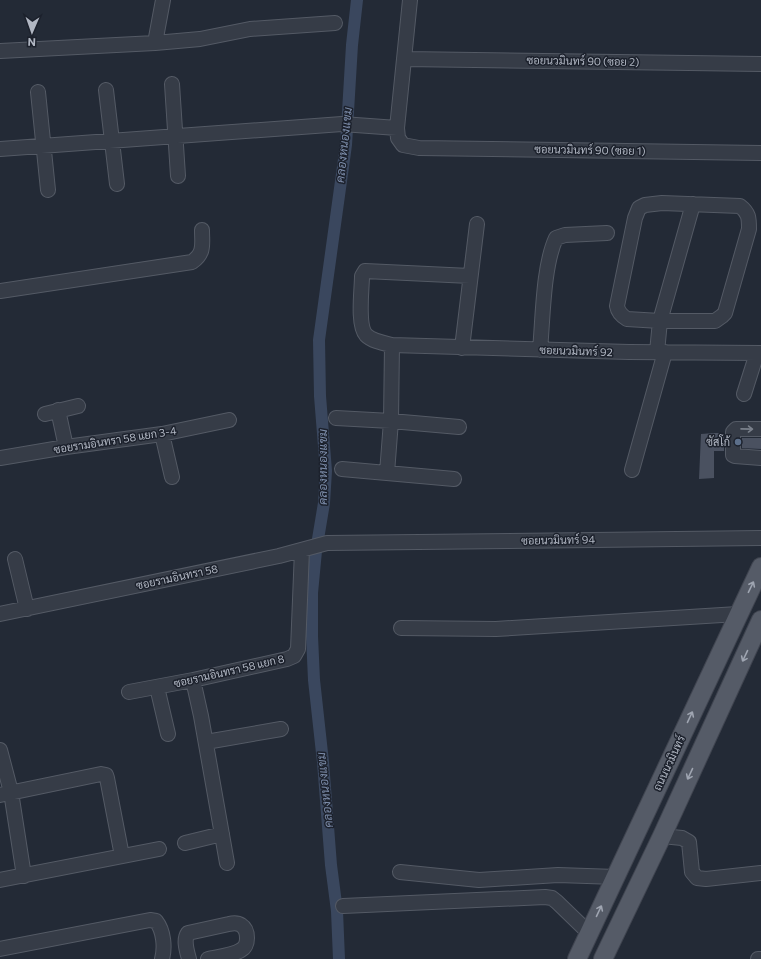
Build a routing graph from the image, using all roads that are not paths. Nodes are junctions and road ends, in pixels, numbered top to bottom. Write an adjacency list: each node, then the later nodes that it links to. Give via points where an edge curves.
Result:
1 (163, 0): 4 (street)
2 (410, 0): 6 (street)
3 (335, 23): 4 (street, via 250,29 200,40)
4 (155, 43): 5 (street)
5 (0, 51)
6 (405, 59): 7 (street, ซอยนวมินทร์ 90 (ซอย 2)); 11 (street)
7 (761, 64)
8 (172, 84): 12 (street)
9 (106, 90): 13 (street)
10 (38, 92): 14 (street)
11 (397, 128): 12 (street, via 349,125); 16 (street, ซอยนวมินทร์ 90 (ซอย 1), via 398,138 403,145 419,148)
12 (175, 136): 13 (street); 17 (street)
13 (112, 141): 14 (street); 18 (street)
14 (43, 146): 15 (street); 19 (street)
15 (0, 149)
16 (761, 153)
17 (178, 176)
18 (117, 184)
19 (48, 190)
20 (693, 204): 26 (street); 26 (street, via 645,205 638,208 635,218 617,306 620,314 627,319); 26 (street, via 740,206 749,218 749,229 725,313 711,322)
21 (477, 224): 24 (street)
22 (202, 230): 25 (street, via 202,250 199,257 192,262)
23 (606, 234): 29 (street, via 565,234 556,238 551,249 546,279)
24 (470, 276): 27 (street, ซอยนวมินทร์ 92, via 365,271 362,276 361,325 366,334); 28 (street)
25 (0, 291)
26 (660, 321): 30 (street)
27 (392, 346): 28 (street, ซอยนวมินทร์ 92); 36 (street)
28 (462, 348): 29 (street, ซอยนวมินทร์ 92)
29 (540, 350): 30 (street, ซอยนวมินทร์ 92)
30 (661, 352): 31 (street, ซอยนวมินทร์ 92); 44 (street)
31 (759, 353): 32 (street)
32 (744, 394)
33 (78, 406): 40 (street, via 51,412)
34 (336, 418): 36 (street)
35 (229, 420): 39 (street, ซอยรามอินทรา 58 แยก 3-4)
36 (391, 420): 37 (street); 45 (street)
37 (459, 427)
38 (761, 430): 42 (street, one-way to 38, via 733,455 733,432 736,429)
39 (162, 434): 40 (street, ซอยรามอินทรา 58 แยก 3-4); 46 (street)
40 (66, 447): 41 (street, ซอยรามอินทรา 58 แยก 3-4)
41 (0, 458)
42 (761, 458)
43 (342, 468): 45 (street)
44 (632, 470)
45 (387, 473): 47 (street)
46 (172, 477)
47 (454, 479)
48 (761, 538): 49 (street, ซอยนวมินทร์ 94)
49 (354, 543): 50 (street, ซอยรามอินทรา 58, via 327,543)
50 (304, 549): 53 (street, ซอยรามอินทรา 58); 58 (street, ซอยรามอินทรา 58 แยก 8, via 298,649 294,656)
51 (15, 559): 53 (street)
52 (761, 567): 55 (main road, ถนนนวมินทร์, one-way to 52)
53 (27, 608): 54 (street, ซอยรามอินทรา 58)
54 (0, 614)
55 (738, 614): 57 (street, via 496,629); 75 (main road, ถนนนวมินทร์, one-way to 55)
56 (761, 620): 67 (main road, one-way to 67)
57 (401, 628)
58 (193, 680): 59 (street, ซอยรามอินทรา 58 แยก 8); 63 (street)
59 (157, 687): 60 (street, ซอยรามอินทรา 58 แยก 8); 62 (street)
60 (129, 692)
61 (281, 729): 63 (street)
62 (168, 734)
63 (206, 742): 66 (street)
64 (0, 750): 65 (street)
65 (5, 793): 70 (street, via 106,775); 74 (street)
66 (222, 834): 68 (street); 71 (street)
67 (662, 836): 73 (street, via 682,838 689,842 692,872 697,878); 84 (main road)
68 (185, 843)
69 (159, 849): 70 (street)
70 (122, 856): 74 (street)
71 (227, 863)
72 (400, 872): 75 (street, via 478,880 558,875)
73 (761, 873)
74 (24, 876): 76 (street)
75 (616, 876): 78 (main road, ถนนนวมินทร์, one-way to 75)
76 (0, 880)
77 (343, 906): 78 (street, via 545,897 557,902)
78 (589, 933): 83 (main road, ถนนนวมินทร์)
79 (0, 949): 80 (street, via 150,920 156,921 160,929 164,951)
80 (162, 959)
81 (189, 959): 82 (street, via 186,940 188,933 236,923 245,929 246,946 241,951)
82 (208, 959)
83 (577, 959)
84 (603, 959)
85 (758, 959): 86 (street)
86 (761, 959)

